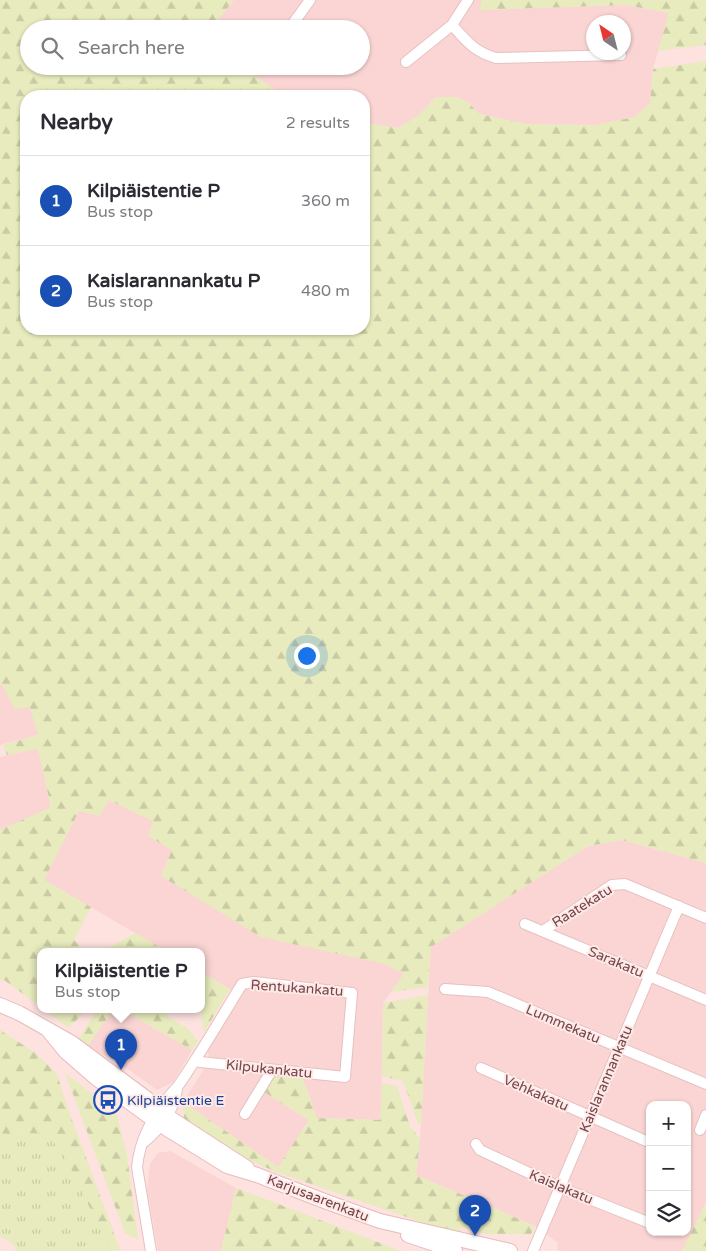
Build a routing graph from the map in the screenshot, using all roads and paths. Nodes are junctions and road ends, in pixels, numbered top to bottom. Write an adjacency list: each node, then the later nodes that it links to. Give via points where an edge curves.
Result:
1 (310, 0): 3 (street)
2 (468, 0): 4 (street)
3 (295, 20)
4 (452, 25): 5 (street, via 470,46 496,58); 6 (street)
5 (586, 56)
6 (406, 62)
7 (679, 906): 8 (street, Raatekatu); 10 (street, Raatekatu, via 625,884 612,885); 11 (street, Kaislarannankatu)
8 (706, 918)
9 (525, 924): 10 (street, Sarakatu)
10 (543, 931): 11 (street, Sarakatu)
11 (649, 976): 13 (street, Sarakatu); 15 (street, Kaislarannankatu)
12 (445, 989): 15 (street, Lummekatu, via 488,992)
13 (706, 1000)
14 (0, 1005): 24 (street, Karjusaarenkatu, via 48,1030 66,1052 96,1078)
15 (619, 1047): 20 (street, Lummekatu); 23 (street, Kaislarannankatu)
16 (195, 1060): 18 (street, Kilpukankatu); 19 (street, Rentukankatu, via 242,984 254,982 352,992); 24 (street, via 177,1088 172,1108)
17 (481, 1068): 23 (street, Vehkakatu)
18 (272, 1070): 19 (street, Kilpukankatu); 21 (street)
19 (345, 1077)
20 (706, 1084)
21 (245, 1114)
22 (706, 1115): 25 (street)
23 (590, 1117): 26 (street, Vehkakatu); 28 (street, Kaislarannankatu)
24 (160, 1118): 29 (street, Karjusaarenkatu, via 227,1166); 31 (street, via 147,1127 137,1166)
25 (700, 1130)
26 (646, 1141)
27 (476, 1144): 28 (street, Kaislakatu, via 480,1150)
28 (560, 1187): 30 (street, Kaislakatu); 34 (street, Kaislarannankatu)
29 (380, 1221): 32 (street, Karjusaarenkatu, via 414,1238); 33 (street, Karjusaarenkatu)
30 (646, 1221)
31 (151, 1251)
32 (455, 1251)
33 (510, 1251)
34 (533, 1251)

